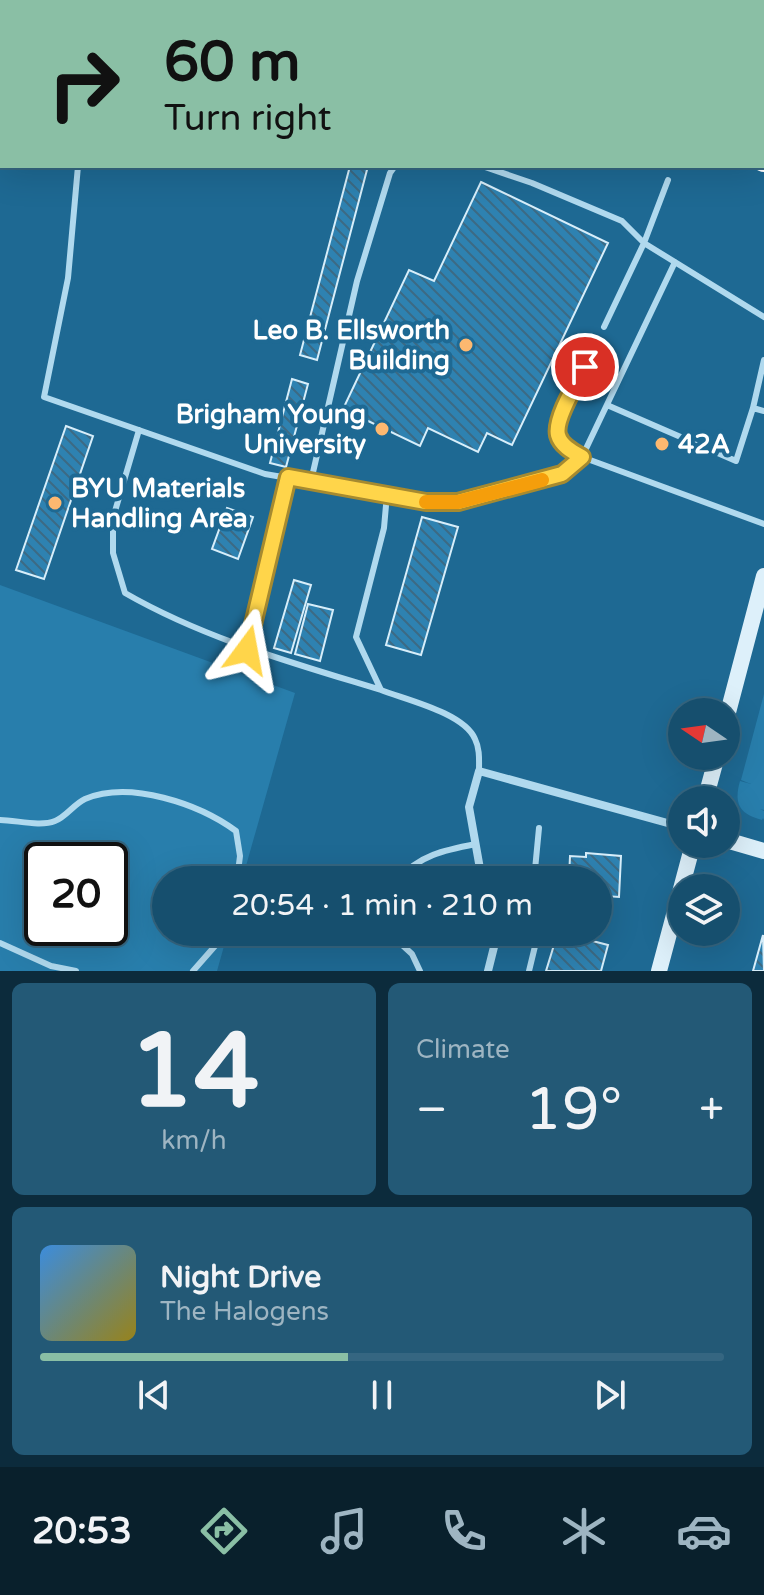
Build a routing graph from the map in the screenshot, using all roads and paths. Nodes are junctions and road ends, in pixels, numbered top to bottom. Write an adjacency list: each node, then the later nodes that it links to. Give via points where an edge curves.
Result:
1 (78, 168): 14 (lane, via 68,278 44,397)
2 (394, 168): 17 (lane, via 357,281)
3 (488, 168): 5 (lane, via 622,221)
4 (668, 180): 5 (lane)
5 (644, 243): 6 (lane); 8 (lane)
6 (675, 262): 7 (lane); 11 (lane)
7 (764, 317)
8 (604, 327)
9 (764, 360): 12 (lane)
10 (585, 367): 15 (lane, via 558,421 558,436)
11 (607, 405): 12 (lane, via 736,461); 15 (lane)
12 (753, 408): 13 (lane)
13 (764, 411)
14 (139, 430): 16 (lane, via 265,474); 21 (lane, via 113,518 113,553 125,593)
15 (582, 457): 18 (lane, via 562,474 458,502); 19 (lane)
16 (288, 477): 17 (lane); 21 (lane)
17 (311, 481): 18 (lane)
18 (387, 494): 22 (lane, via 384,528 356,637)
19 (764, 524)
20 (764, 576): 23 (main road)
21 (247, 650): 22 (lane)
22 (381, 690): 24 (lane, via 460,720 474,735)
23 (732, 698)
24 (479, 771): 26 (street); 28 (street, via 469,807)
25 (0, 820): 32 (lane, via 56,821 83,800 111,792 165,798 215,815 236,831)
26 (668, 823)
27 (539, 828): 35 (lane)
28 (476, 844): 33 (lane, via 432,853); 34 (street)
29 (740, 844): 30 (main road)
30 (764, 851)
31 (689, 858): 46 (main road)
32 (239, 866)
33 (413, 866)
34 (480, 866)
35 (535, 866)
36 (0, 943): 41 (lane)
37 (215, 946): 42 (lane)
38 (403, 946): 43 (lane)
39 (494, 946): 44 (street)
40 (535, 946): 45 (lane)
41 (76, 971)
42 (193, 971)
43 (420, 971)
44 (488, 971)
45 (529, 971)
46 (659, 971)

